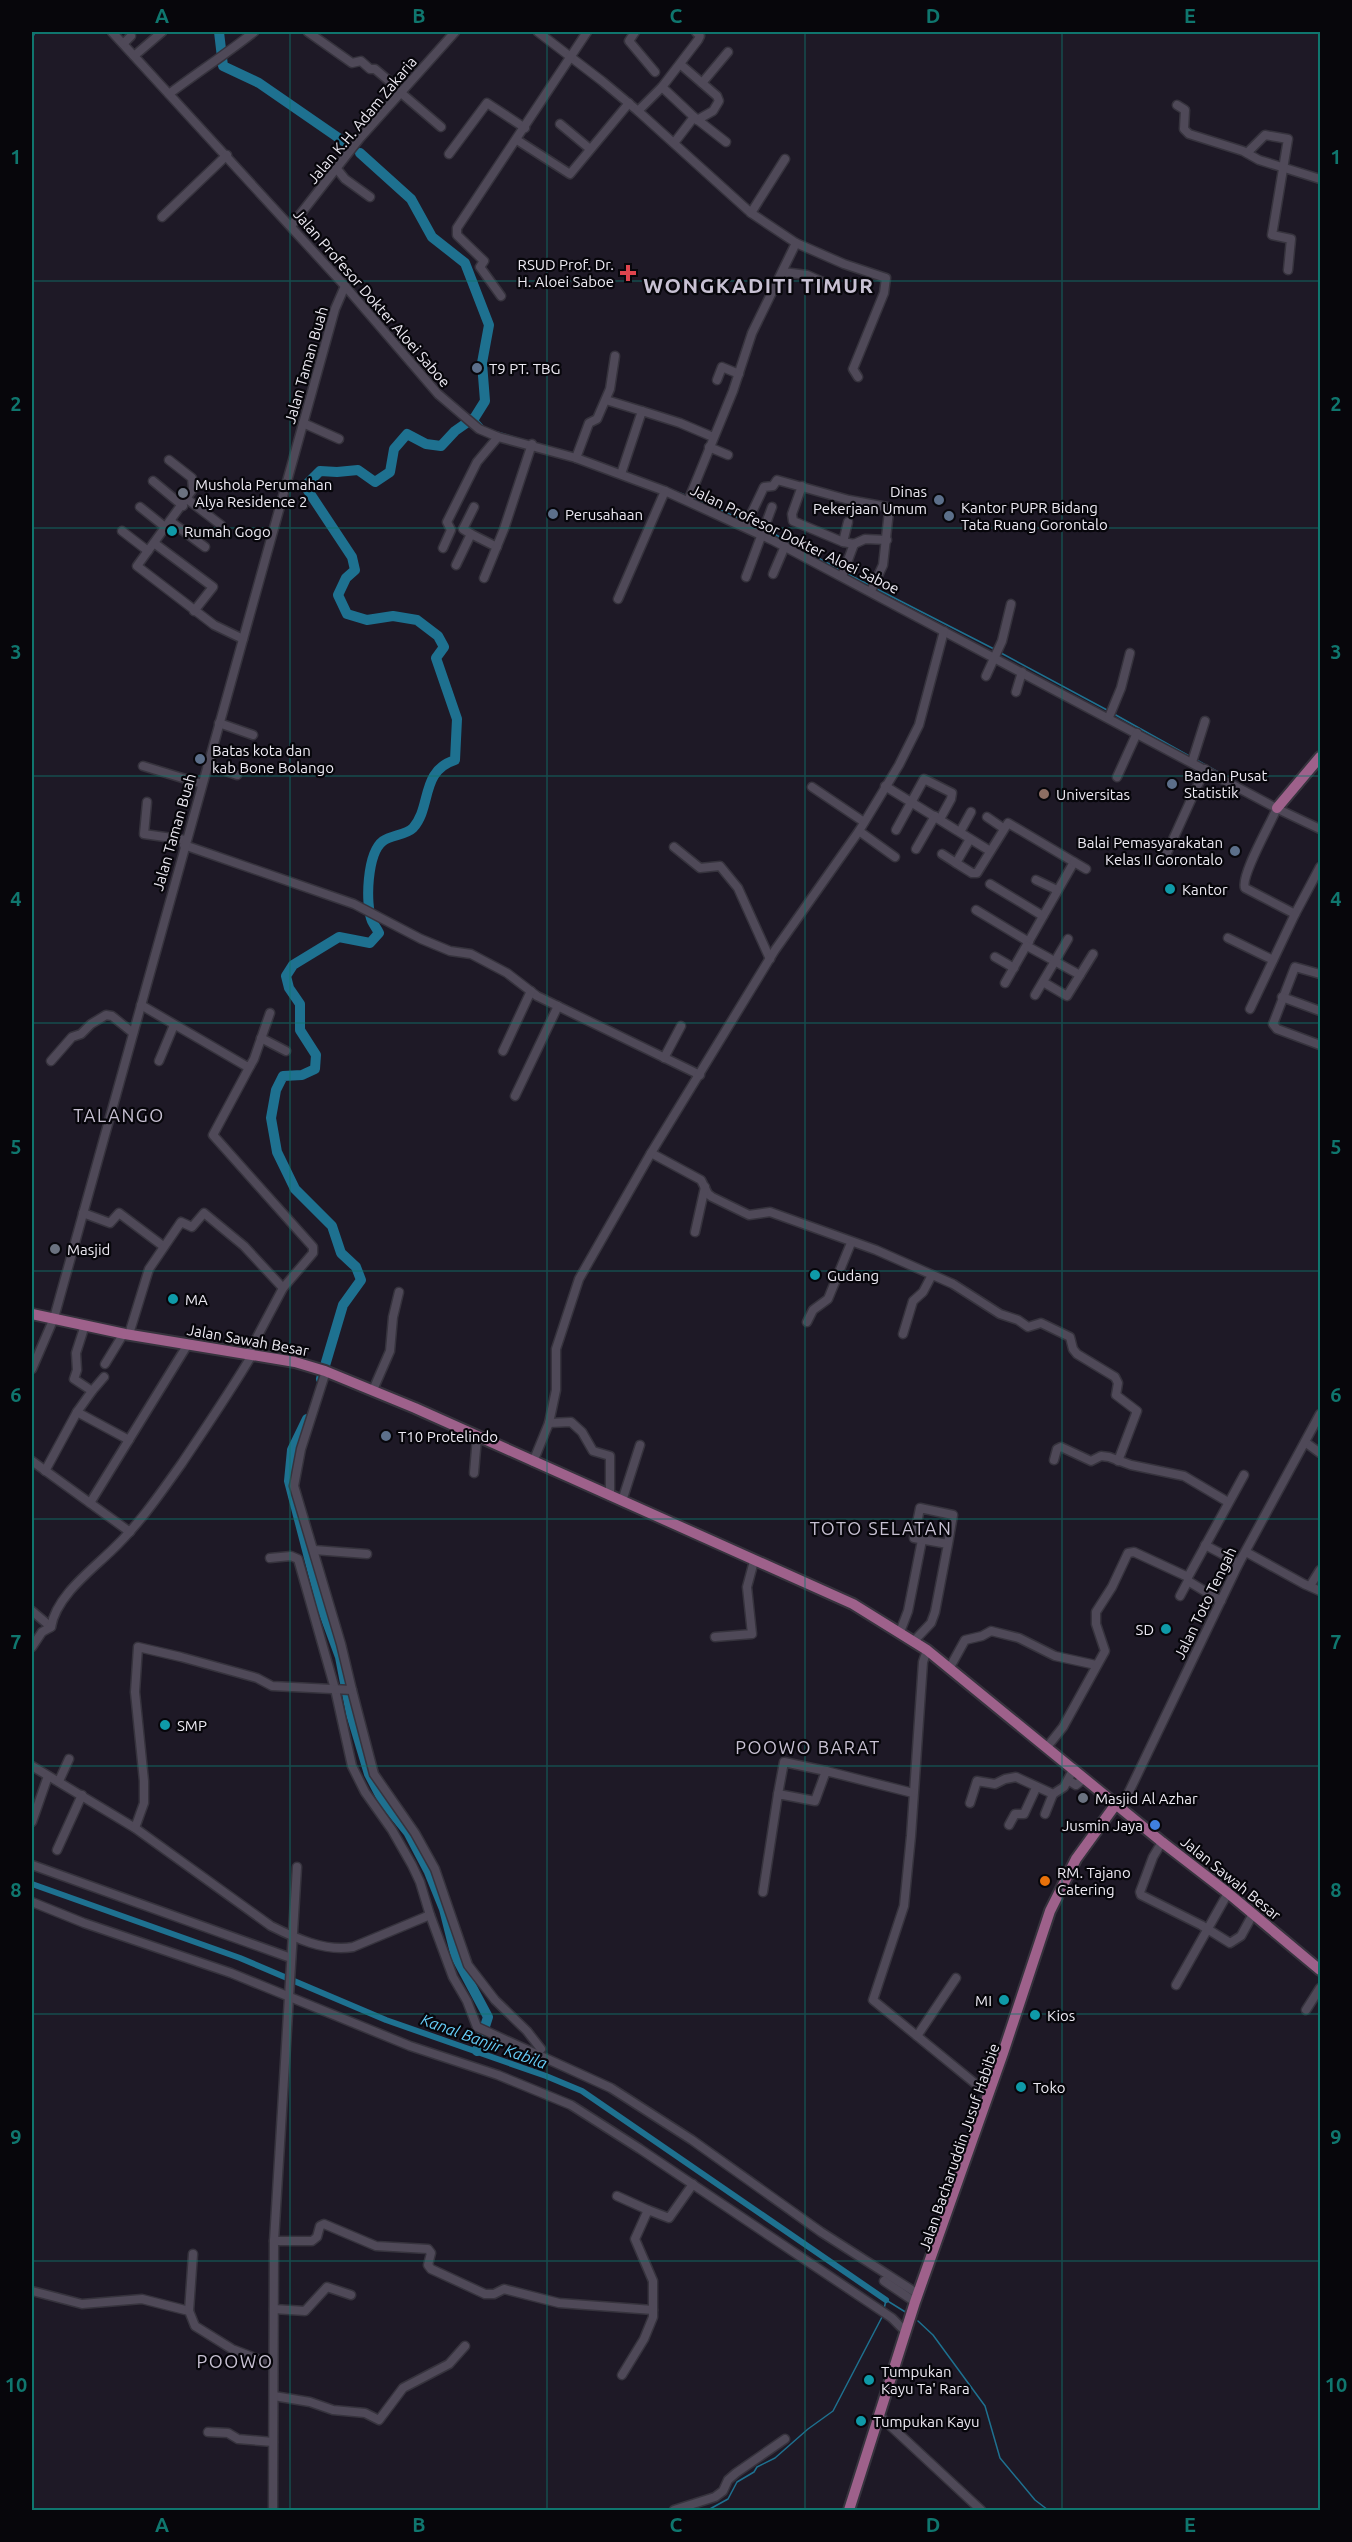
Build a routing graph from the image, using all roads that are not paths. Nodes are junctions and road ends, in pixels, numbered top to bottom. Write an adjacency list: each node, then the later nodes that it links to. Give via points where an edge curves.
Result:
1 (112, 32): 11 (street, Jalan Profesor Dokter Aloei Saboe)
2 (162, 32): 13 (street)
3 (254, 32): 20 (street)
4 (308, 32): 19 (street, via 352,63 362,62 391,80)
5 (455, 32): 19 (street, Jalan K.H. Adam Zakaria)
6 (538, 32): 14 (street)
7 (587, 32): 14 (street)
8 (635, 32): 16 (street, via 629,41)
9 (696, 32): 15 (street, via 700,36)
10 (131, 36): 11 (street)
11 (124, 44): 13 (street, Jalan Profesor Dokter Aloei Saboe)
12 (728, 52): 17 (street)
13 (134, 56): 20 (street, Jalan Profesor Dokter Aloei Saboe)
14 (571, 56): 21 (street); 27 (street)
15 (680, 64): 17 (street); 18 (street)
16 (655, 72)
17 (702, 83): 24 (street, via 719,101 713,111)
18 (662, 87): 23 (street); 24 (street)
19 (401, 92): 26 (street); 37 (street, Jalan K.H. Adam Zakaria)
20 (169, 94): 34 (street, Jalan Profesor Dokter Aloei Saboe)
21 (628, 103): 23 (street); 31 (street)
22 (1177, 105): 32 (street, via 1185,110 1186,132)
23 (638, 111): 30 (street)
24 (696, 118): 29 (street); 30 (street)
25 (560, 124): 31 (street)
26 (441, 127)
27 (525, 128): 28 (street); 33 (street, via 488,103)
28 (517, 140): 31 (street, via 570,174); 48 (street, via 456,233 483,261 480,267)
29 (726, 142)
30 (674, 143): 40 (street)
31 (590, 149)
32 (1247, 153): 36 (street); 36 (street, via 1265,135 1285,137 1288,141)
33 (449, 154)
34 (227, 155): 41 (street); 42 (street, Jalan Profesor Dokter Aloei Saboe)
35 (785, 159): 40 (street)
36 (1284, 167): 38 (street); 44 (street, via 1272,235 1291,239)
37 (337, 169): 39 (street); 42 (street, Jalan K.H. Adam Zakaria)
38 (1320, 179)
39 (370, 197)
40 (751, 213): 43 (street)
41 (162, 217)
42 (291, 226): 47 (street, Jalan Profesor Dokter Aloei Saboe)
43 (796, 243): 45 (street); 51 (street, via 886,278 884,293 853,369)
44 (1288, 270)
45 (783, 272): 46 (street, via 807,275); 50 (street, via 752,333)
46 (827, 284)
47 (345, 286): 55 (street, Jalan Taman Buah); 56 (street, Jalan Profesor Dokter Aloei Saboe, via 438,394 479,429)
48 (501, 296)
49 (615, 356): 53 (street)
50 (739, 374): 52 (street, via 722,367); 57 (street)
51 (858, 377)
52 (717, 380)
53 (606, 400): 54 (street); 61 (street, via 597,419 589,423)
54 (642, 411): 57 (street); 64 (street)
55 (303, 423): 58 (street); 99 (street, Jalan Taman Buah)
56 (498, 436): 59 (street, Jalan Profesor Dokter Aloei Saboe); 87 (street, via 477,462 452,511 447,522 451,530)
57 (713, 437): 60 (street)
58 (339, 440)
59 (532, 444): 61 (street, Jalan Profesor Dokter Aloei Saboe); 86 (street)
60 (710, 447): 62 (street); 68 (street)
61 (578, 455): 64 (street, Jalan Profesor Dokter Aloei Saboe)
62 (728, 456)
63 (170, 460): 69 (street, via 192,478 193,489)
64 (622, 471): 67 (street, Jalan Profesor Dokter Aloei Saboe)
65 (153, 481): 69 (street)
66 (802, 486): 73 (street, via 779,480 772,487 764,486); 80 (street, via 887,507); 82 (street, via 793,521)
67 (665, 491): 68 (street, Jalan Profesor Dokter Aloei Saboe); 95 (street)
68 (690, 497): 73 (street, Jalan Profesor Dokter Aloei Saboe)
69 (185, 502): 75 (street); 76 (street)
70 (140, 507): 75 (street)
71 (474, 507): 79 (street, via 463,530)
72 (772, 507): 78 (street)
73 (747, 522): 78 (street, Jalan Profesor Dokter Aloei Saboe)
74 (848, 522): 82 (street)
75 (168, 524): 81 (street); 85 (street)
76 (220, 525)
77 (122, 531): 88 (street)
78 (763, 531): 84 (street, Jalan Profesor Dokter Aloei Saboe); 93 (street)
79 (471, 534): 86 (street); 89 (street)
80 (887, 540): 83 (street, via 865,539); 94 (street, via 883,565)
81 (154, 543): 88 (street); 97 (street, via 213,587)
82 (843, 543): 83 (street)
83 (854, 544): 90 (street)
84 (785, 546): 90 (street, Jalan Profesor Dokter Aloei Saboe); 91 (street)
85 (205, 547)
86 (497, 547): 92 (street)
87 (443, 548)
88 (148, 551): 97 (street, via 136,566)
89 (456, 565)
90 (844, 572): 94 (street, Jalan Profesor Dokter Aloei Saboe)
91 (773, 574)
92 (484, 578)
93 (746, 578)
94 (872, 588): 98 (street, Jalan Profesor Dokter Aloei Saboe)
95 (618, 599)
96 (1011, 604): 100 (street, via 1006,631)
97 (194, 611): 99 (street)
98 (944, 631): 100 (street, Jalan Profesor Dokter Aloei Saboe); 118 (street, via 919,725)
99 (243, 639): 107 (street, Jalan Taman Buah)
100 (996, 653): 102 (street, Jalan Profesor Dokter Aloei Saboe); 103 (street)
101 (1130, 653): 105 (street)
102 (1022, 672): 104 (street); 105 (street, Jalan Profesor Dokter Aloei Saboe)
103 (986, 676)
104 (1016, 692)
105 (1110, 714): 108 (street, Jalan Profesor Dokter Aloei Saboe)
106 (1205, 721): 111 (street)
107 (219, 723): 109 (street); 112 (street, Jalan Taman Buah)
108 (1137, 733): 111 (street, Jalan Profesor Dokter Aloei Saboe); 116 (street)
109 (253, 735)
110 (1320, 757): 122 (main road)
111 (1194, 759): 114 (street, Jalan Profesor Dokter Aloei Saboe)
112 (207, 764): 115 (street); 117 (street, Jalan Taman Buah)
113 (143, 766): 117 (street)
114 (1205, 769): 122 (street, Jalan Profesor Dokter Aloei Saboe); 139 (street)
115 (237, 775)
116 (1117, 777)
117 (202, 784): 133 (street, Jalan Taman Buah)
118 (885, 786): 121 (street); 126 (street)
119 (812, 787): 126 (street)
120 (147, 802): 133 (street, via 144,834)
121 (912, 802): 124 (street); 124 (street, via 924,779 950,792 951,799); 129 (street)
122 (1277, 808): 128 (street, Jalan Profesor Dokter Aloei Saboe); 148 (street, via 1243,885)
123 (971, 812): 131 (street)
124 (938, 817): 131 (street); 135 (street)
125 (987, 817): 127 (street)
126 (864, 822): 130 (street)
127 (1003, 828): 136 (street); 140 (street, via 1008,823)
128 (1320, 829)
129 (897, 830)
130 (859, 831): 138 (street); 155 (street)
131 (960, 831): 132 (street)
132 (970, 839): 136 (street); 141 (street)
133 (185, 842): 163 (street, via 354,904 421,939 477,957); 166 (street, Jalan Taman Buah)
134 (674, 847): 155 (street, via 700,867 720,866 733,879)
135 (916, 849)
136 (990, 851): 141 (street, via 975,873)
137 (942, 854): 141 (street)
138 (895, 857)
139 (1165, 857)
140 (1074, 862): 143 (street); 146 (street)
141 (956, 863)
142 (1320, 867): 148 (street)
143 (1086, 869)
144 (1036, 880): 146 (street)
145 (990, 884): 149 (street)
146 (1057, 890): 149 (street)
147 (976, 910): 152 (street)
148 (1295, 914): 156 (street)
149 (1043, 916): 152 (street)
150 (1228, 938): 156 (street)
151 (1068, 939): 157 (street)
152 (1028, 944): 157 (street); 158 (street)
153 (1093, 954): 160 (street)
154 (995, 957): 158 (street)
155 (770, 959): 182 (street)
156 (1273, 960): 168 (street)
157 (1055, 961): 160 (street); 161 (street)
158 (1014, 968): 162 (street)
159 (1320, 974): 165 (street, via 1295,967)
160 (1080, 975): 161 (street, via 1067,996)
161 (1043, 982): 164 (street)
162 (1005, 983)
163 (531, 991): 167 (street); 176 (street)
164 (1035, 994)
165 (1282, 997): 169 (street); 175 (street, via 1273,1027)
166 (141, 1005): 171 (street); 173 (street, Jalan Taman Buah)
167 (558, 1006): 178 (street); 183 (street)
168 (1250, 1009)
169 (1320, 1011)
170 (270, 1012): 174 (street)
171 (174, 1025): 180 (street); 181 (street)
172 (681, 1026): 178 (street)
173 (133, 1033): 179 (street, via 106,1015 72,1037); 186 (street, Jalan Taman Buah)
174 (261, 1038): 177 (street); 181 (street)
175 (1320, 1045)
176 (503, 1051)
177 (286, 1052)
178 (664, 1058): 182 (street)
179 (51, 1060)
180 (159, 1061)
181 (250, 1066): 191 (street, via 213,1133 313,1247 313,1253)
182 (700, 1075): 184 (street)
183 (515, 1096)
184 (651, 1153): 185 (street); 209 (street, via 573,1292 556,1349 556,1390)
185 (705, 1186): 187 (street); 188 (street, via 712,1197 749,1215 770,1212)
186 (83, 1213): 189 (street, via 110,1223 118,1214); 194 (street, Jalan Taman Buah)
187 (695, 1233)
188 (851, 1243): 190 (street); 195 (street, via 828,1299 813,1310)
189 (164, 1246): 191 (street, via 181,1222 192,1227 205,1212); 197 (street, via 143,1284)
190 (932, 1275): 198 (street, via 923,1292 913,1300); 217 (street, via 1028,1327 1039,1323 1057,1329 1070,1337 1077,1354 1115,1377 1116,1395 1137,1413)
191 (283, 1288): 200 (street)
192 (399, 1292): 205 (street, via 390,1351)
193 (32, 1314): 194 (main road, Jalan Sawah Besar)
194 (54, 1318): 196 (main road, Jalan Sawah Besar); 202 (street, Jalan Taman Buah)
195 (807, 1322)
196 (85, 1325): 197 (main road, Jalan Sawah Besar); 206 (street, via 76,1353 74,1379)
197 (126, 1334): 199 (main road, Jalan Sawah Besar); 201 (street)
198 (903, 1335)
199 (188, 1344): 200 (main road, Jalan Sawah Besar); 211 (street)
200 (250, 1354): 203 (main road, Jalan Sawah Besar); 226 (street, via 177,1469)
201 (105, 1364)
202 (32, 1369)
203 (326, 1371): 205 (main road, Jalan Sawah Besar); 230 (street, via 294,1477)
204 (104, 1377): 206 (street)
205 (373, 1390): 210 (main road, Jalan Sawah Besar)
206 (92, 1391): 207 (street)
207 (77, 1412): 211 (street); 219 (street)
208 (1320, 1418): 212 (street, Jalan Toto Tengah)
209 (549, 1423): 218 (street); 222 (street, via 571,1422 593,1451 610,1456)
210 (477, 1437): 218 (main road, Jalan Sawah Besar); 220 (street)
211 (129, 1440): 225 (street)
212 (1305, 1443): 214 (street); 231 (street, Jalan Toto Tengah)
213 (640, 1445): 223 (street)
214 (1320, 1453)
215 (1054, 1460): 217 (street, via 1061,1447 1091,1461 1101,1456)
216 (32, 1461): 219 (street)
217 (1118, 1461): 224 (street, via 1184,1476)
218 (533, 1462): 222 (main road, Jalan Sawah Besar)
219 (45, 1471): 225 (street)
220 (474, 1473)
221 (1244, 1475): 224 (street)
222 (610, 1496): 223 (main road, Jalan Sawah Besar)
223 (622, 1501): 234 (main road, Jalan Sawah Besar)
224 (1228, 1502): 229 (street)
225 (90, 1503): 226 (street)
226 (130, 1532): 243 (street, via 78,1583 53,1616)
227 (922, 1540): 228 (street); 228 (street, via 914,1536 921,1508 953,1515); 244 (street)
228 (948, 1544): 246 (street, via 935,1612 931,1623)
229 (1205, 1545): 235 (street); 237 (street)
230 (314, 1550): 232 (street); 251 (street)
231 (1246, 1552): 235 (street, Jalan Toto Tengah); 238 (street)
232 (367, 1554)
233 (270, 1558): 251 (street, via 298,1559)
234 (754, 1561): 244 (main road, Jalan Sawah Besar, via 853,1604); 245 (street, via 747,1587 752,1634)
235 (1239, 1563): 241 (street, Jalan Toto Tengah)
236 (1320, 1570): 238 (street)
237 (1188, 1579): 240 (street); 241 (street); 249 (street, via 1129,1552 1096,1612 1096,1624 1106,1648)
238 (1310, 1586): 239 (street)
239 (1320, 1591)
240 (1180, 1596)
241 (1221, 1601): 267 (street, Jalan Toto Tengah)
242 (32, 1611): 243 (street)
243 (51, 1627): 247 (street, via 42,1632)
244 (900, 1632): 246 (main road, Jalan Sawah Besar)
245 (715, 1637)
246 (913, 1642): 248 (main road, Jalan Sawah Besar)
247 (32, 1647)
248 (927, 1650): 250 (main road, Jalan Sawah Besar); 262 (street)
249 (1096, 1665): 250 (street, via 1055,1656 1019,1638 991,1631 965,1640); 252 (street, via 1063,1727)
250 (949, 1669): 252 (main road, Jalan Sawah Besar)
251 (344, 1690): 271 (street, via 272,1686 257,1678 138,1647 135,1692 144,1803); 281 (street, via 348,1752 358,1781 412,1865); 292 (street, via 374,1774 416,1833 435,1869 468,1965)
252 (1047, 1747): 255 (main road, Jalan Sawah Besar)
253 (69, 1759): 260 (street)
254 (32, 1766): 257 (street)
255 (1074, 1768): 258 (main road, Jalan Sawah Besar); 259 (street)
256 (826, 1771): 262 (street); 264 (street, via 815,1801); 264 (street, via 784,1762)
257 (48, 1776): 260 (street); 269 (street)
258 (1085, 1778): 259 (street, via 1076,1785); 267 (main road, Jalan Sawah Besar)
259 (1068, 1780): 265 (street, via 1061,1791)
260 (58, 1781): 263 (street)
261 (1036, 1788): 265 (street); 266 (street, via 1016,1777 995,1784 977,1781); 270 (street, via 1024,1814 1015,1814)
262 (913, 1793): 291 (street, via 904,1905 873,2000)
263 (82, 1794): 271 (street); 273 (street)
264 (778, 1794): 277 (street)
265 (1053, 1794): 268 (street)
266 (970, 1803)
267 (1122, 1803): 272 (main road, Jalan Sawah Besar); 276 (main road, Jalan Bacharuddin Jusuf Habibie)
268 (1044, 1814)
269 (32, 1822)
270 (1009, 1825)
271 (135, 1828): 283 (street, via 271,1926)
272 (1162, 1842): 278 (main road, Jalan Sawah Besar); 282 (street, via 1140,1893)
273 (57, 1850)
274 (32, 1865): 284 (street)
275 (297, 1867): 283 (street)
276 (1066, 1882): 293 (main road, via 1050,1911); 302 (main road, Jalan Bacharuddin Jusuf Habibie)
277 (763, 1892)
278 (1228, 1893): 280 (main road, Jalan Sawah Besar); 282 (street)
279 (32, 1902): 289 (street)
280 (1253, 1914): 282 (street, via 1241,1936 1233,1942); 285 (main road, Jalan Sawah Besar)
281 (430, 1915): 283 (street, via 342,1949); 302 (street, via 477,2027 611,2088 692,2140)
282 (1207, 1928): 287 (street)
283 (294, 1937): 284 (street)
284 (291, 1960): 289 (street)
285 (1320, 1970)
286 (956, 1978): 291 (street)
287 (1176, 1985)
288 (1320, 1989): 290 (street)
289 (288, 1996): 294 (street, via 564,2102); 297 (street)
290 (1306, 2010)
291 (917, 2036): 293 (street)
292 (541, 2049)
293 (988, 2094): 302 (main road)
294 (693, 2184): 296 (street, via 669,2218); 306 (street)
295 (617, 2196): 296 (street)
296 (648, 2210): 304 (street, via 635,2239 651,2275)
297 (274, 2241): 303 (street); 304 (street, via 312,2241 324,2224 376,2246 428,2250 431,2269 485,2294 504,2289 559,2303)
298 (194, 2254): 305 (street)
299 (884, 2281): 302 (street)
300 (32, 2291): 305 (street, via 82,2304 142,2299)
301 (351, 2295): 303 (street, via 327,2287 305,2311)
302 (917, 2300): 306 (main road, Jalan Bacharuddin Jusuf Habibie)
303 (274, 2308): 308 (street)
304 (653, 2310): 309 (street, via 644,2339)
305 (189, 2311): 308 (street, via 195,2326 232,2349)
306 (909, 2328): 311 (main road, Jalan Bacharuddin Jusuf Habibie); 317 (main road)
307 (465, 2346): 310 (street, via 449,2364 403,2388 379,2420)
308 (273, 2365): 310 (street)
309 (622, 2375)
310 (274, 2396): 314 (street)
311 (883, 2419): 318 (main road, Jalan Bacharuddin Jusuf Habibie); 319 (street)
312 (208, 2432): 314 (street)
313 (785, 2439): 316 (street, via 736,2473 715,2497)
314 (273, 2442): 315 (street)
315 (273, 2511)
316 (674, 2511)
317 (849, 2511)
318 (855, 2511)
319 (981, 2511)

